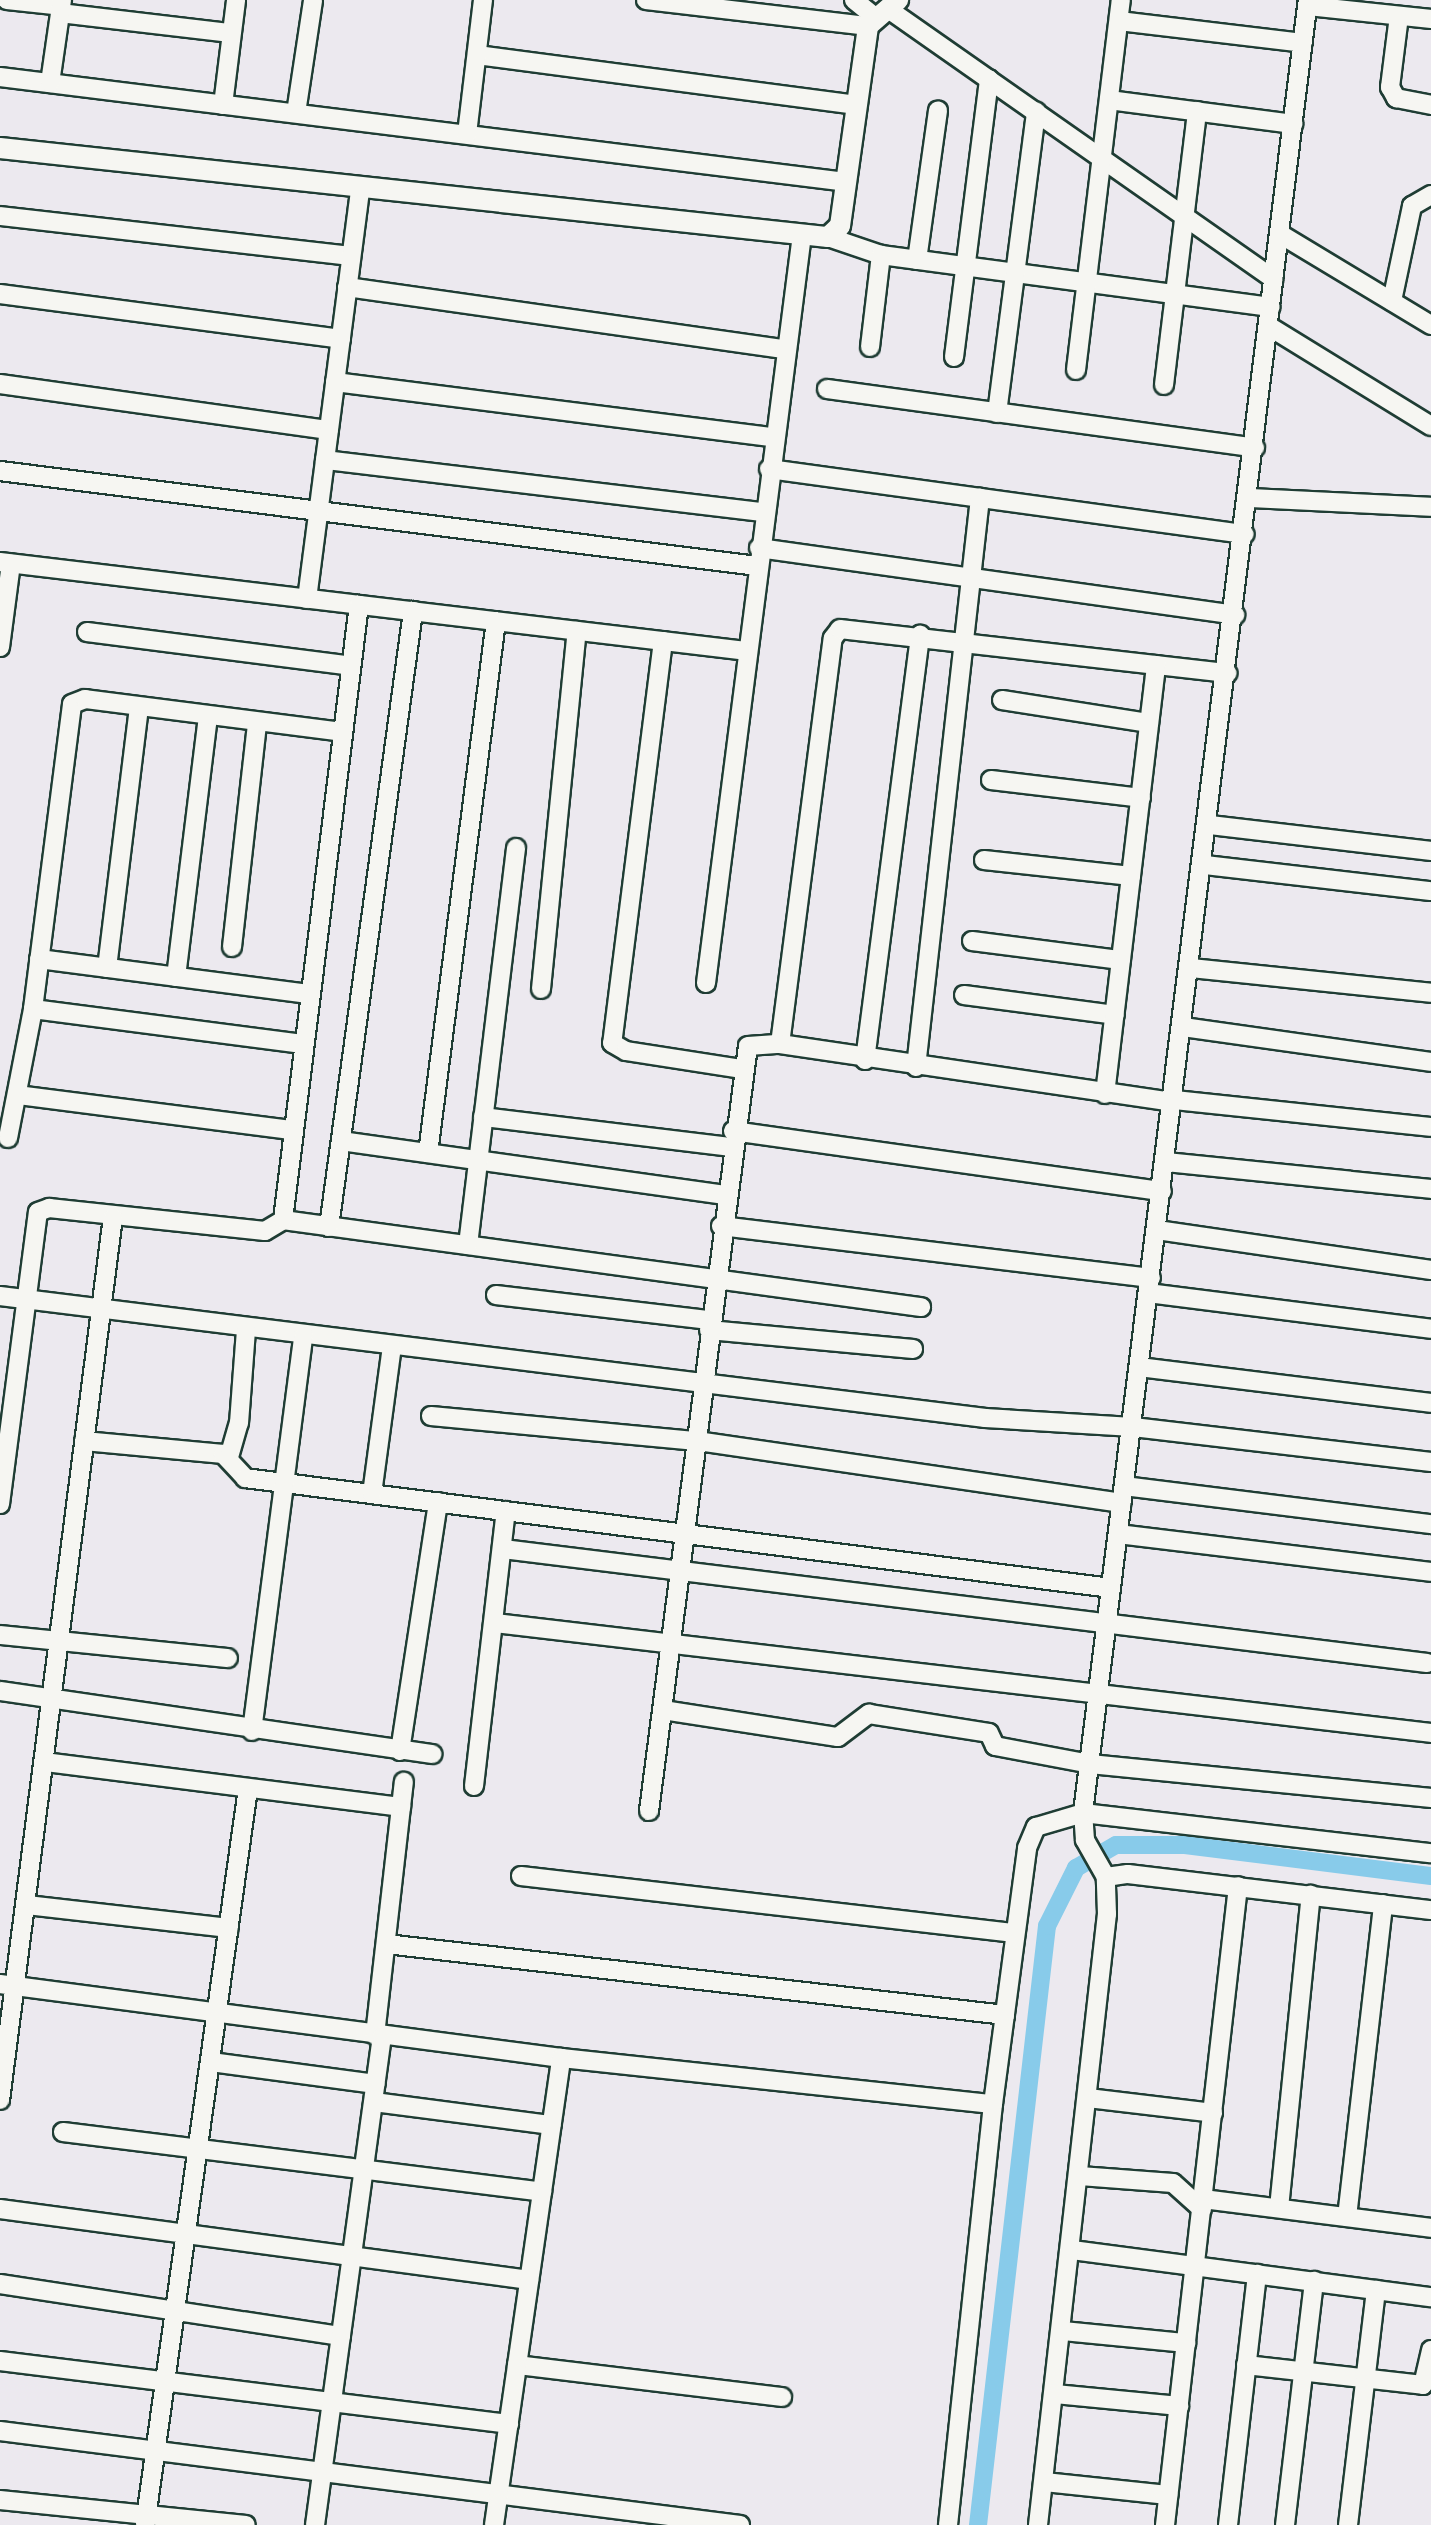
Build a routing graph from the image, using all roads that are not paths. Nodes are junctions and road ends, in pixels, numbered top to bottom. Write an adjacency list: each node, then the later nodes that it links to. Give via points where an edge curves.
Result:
1 (7, 0): 9 (street)
2 (236, 0): 14 (street)
3 (313, 0): 27 (street)
4 (483, 0): 16 (street)
5 (646, 0): 10 (street)
6 (854, 0): 10 (street)
7 (1121, 0): 13 (street)
8 (1308, 3): 11 (street); 15 (street)
9 (61, 6): 14 (street); 19 (street)
10 (883, 14): 18 (street); 21 (street)
11 (1399, 16): 12 (street); 23 (street, via 1390,87 1396,98)
12 (1431, 18)
13 (1118, 21): 15 (street); 20 (street)
14 (232, 33): 22 (street)
15 (1303, 44): 28 (street)
16 (476, 55): 21 (street); 29 (street)
17 (0, 77): 19 (street)
18 (989, 80): 25 (street); 43 (street)
19 (50, 83): 22 (street)
20 (1109, 100): 26 (street); 31 (street)
21 (857, 104): 32 (street)
22 (222, 105): 27 (street)
23 (1431, 105)
24 (938, 110): 42 (street)
25 (1036, 112): 31 (street); 44 (street)
26 (1196, 112): 28 (street); 35 (street)
27 (296, 113): 29 (street)
28 (1293, 124): 37 (street)
29 (467, 134): 32 (street)
30 (0, 148): 33 (street)
31 (1102, 157): 35 (street); 46 (street)
32 (846, 182): 39 (street, via 840,226)
33 (360, 192): 38 (street); 41 (street)
34 (1431, 195): 50 (street, via 1412,206)
35 (1184, 215): 45 (street); 49 (street)
36 (0, 216): 41 (street)
37 (1280, 234): 45 (street); 50 (street)
38 (802, 235): 39 (street); 56 (street)
39 (828, 237): 40 (street)
40 (881, 255): 42 (street); 55 (street)
41 (351, 256): 47 (street)
42 (916, 260): 43 (street)
43 (966, 266): 44 (street); 57 (street)
44 (1016, 273): 46 (street); 63 (street)
45 (1274, 279): 51 (street)
46 (1086, 282): 49 (street); 58 (street)
47 (348, 287): 54 (street); 56 (street)
48 (0, 294): 54 (street)
49 (1174, 294): 51 (street); 61 (street)
50 (1392, 301): 52 (street)
51 (1271, 307): 53 (street)
52 (1431, 325)
53 (1270, 327): 64 (street); 67 (street)
54 (340, 339): 59 (street)
55 (870, 347)
56 (784, 349): 66 (street)
57 (954, 357)
58 (1076, 370)
59 (335, 382): 65 (street); 66 (street)
60 (0, 384): 65 (street)
61 (1164, 385)
62 (827, 390): 63 (street)
63 (997, 412): 67 (street)
64 (1431, 426)
65 (328, 430): 68 (street)
66 (773, 437): 69 (street)
67 (1255, 448): 72 (street)
68 (325, 460): 74 (street); 75 (street)
69 (769, 470): 71 (street); 75 (street)
70 (0, 471): 74 (street)
71 (980, 498): 76 (street); 79 (street)
72 (1249, 498): 73 (street); 76 (street)
73 (1431, 507)
74 (320, 508): 77 (street); 80 (street)
75 (764, 512): 77 (street)
76 (1244, 534): 83 (street)
77 (758, 557): 79 (street); 91 (street)
78 (5, 563): 80 (street); 90 (street)
79 (971, 580): 83 (street); 89 (street)
80 (306, 599): 81 (street)
81 (359, 605): 82 (street); 93 (street)
82 (414, 612): 84 (street); 139 (street)
83 (1235, 615): 94 (street)
84 (496, 621): 85 (street); 140 (street)
85 (578, 631): 88 (street); 119 (street)
86 (87, 632): 93 (street)
87 (920, 634): 89 (street); 126 (street, via 851,626 833,638); 127 (street)
88 (663, 641): 91 (street); 130 (street, via 612,1043 626,1052)
89 (964, 642): 92 (street); 129 (street)
90 (0, 647)
91 (746, 651): 117 (street)
92 (1156, 665): 94 (street); 98 (street)
93 (351, 666): 100 (street)
94 (1228, 673): 103 (street)
95 (1002, 700): 98 (street)
96 (140, 708): 97 (street); 112 (street, via 85,699 67,713); 114 (street)
97 (208, 718): 99 (street); 116 (street)
98 (1150, 723): 102 (street)
99 (258, 724): 100 (street); 111 (street)
100 (342, 732): 120 (street)
101 (991, 780): 102 (street)
102 (1140, 798): 108 (street)
103 (1210, 825): 105 (street); 107 (street)
104 (516, 848): 134 (street)
105 (1431, 852)
106 (984, 860): 108 (street)
107 (1205, 865): 109 (street); 115 (street)
108 (1131, 876): 113 (street)
109 (1431, 891)
110 (972, 941): 113 (street)
111 (232, 946)
112 (39, 959): 114 (street); 122 (street)
113 (1121, 960): 123 (street)
114 (108, 968): 116 (street)
115 (1191, 968): 118 (street); 124 (street)
116 (176, 977): 120 (street)
117 (706, 984)
118 (1430, 988)
119 (541, 989)
120 (309, 994): 125 (street)
121 (964, 995): 123 (street)
122 (32, 1009): 125 (street); 132 (street)
123 (1114, 1015): 131 (street)
124 (1184, 1027): 128 (street); 133 (street)
125 (302, 1044): 136 (street)
126 (780, 1044): 127 (street); 130 (street, via 748,1046)
127 (865, 1060): 129 (street)
128 (1431, 1062)
129 (916, 1068): 131 (street)
130 (742, 1069): 138 (street)
131 (1105, 1094): 133 (street)
132 (18, 1095): 136 (street); 137 (street)
133 (1174, 1101): 135 (street); 141 (street)
134 (483, 1117): 138 (street); 142 (street)
135 (1431, 1127)
136 (292, 1130): 147 (street)
137 (8, 1138)
138 (732, 1139): 144 (street); 145 (street)
139 (340, 1141): 140 (street); 148 (street)
140 (428, 1153): 142 (street)
141 (1166, 1162): 143 (street); 144 (street)
142 (478, 1163): 145 (street); 151 (street)
143 (1431, 1189)
144 (1162, 1191): 150 (street)
145 (724, 1195): 149 (street)
146 (113, 1216): 147 (street, via 265,1231); 157 (street, via 38,1212); 159 (street)
147 (282, 1220): 148 (street)
148 (329, 1226): 151 (street)
149 (721, 1226): 153 (street); 154 (street)
150 (1157, 1230): 152 (street); 154 (street)
151 (468, 1245): 153 (street)
152 (1431, 1270)
153 (714, 1278): 158 (street); 160 (street)
154 (1150, 1286): 162 (street); 166 (street)
155 (496, 1295): 160 (street)
156 (0, 1296): 157 (street)
157 (24, 1300): 159 (street); 179 (street)
158 (920, 1308)
159 (100, 1311): 161 (street); 171 (street)
160 (709, 1325): 165 (street); 167 (street)
161 (246, 1329): 163 (street); 173 (street, via 239,1423)
162 (1431, 1329)
163 (302, 1336): 164 (street); 175 (street)
164 (392, 1346): 167 (street); 176 (street)
165 (914, 1348)
166 (1139, 1367): 168 (street); 170 (street)
167 (704, 1384): 170 (street); 172 (street)
168 (1431, 1402)
169 (431, 1416): 172 (street)
170 (1132, 1428): 174 (street); 177 (street)
171 (84, 1441): 173 (street); 191 (street)
172 (697, 1441): 177 (street); 182 (street)
173 (228, 1457): 175 (street, via 238,1475)
174 (1431, 1462)
175 (284, 1483): 176 (street); 199 (street)
176 (372, 1494): 178 (street)
177 (1123, 1495): 181 (street); 183 (street)
178 (438, 1502): 180 (street); 201 (street)
179 (0, 1504)
180 (506, 1511): 182 (street); 184 (street)
181 (1431, 1524)
182 (684, 1534): 185 (street); 187 (street)
183 (1118, 1534): 186 (street); 187 (street)
184 (502, 1549): 185 (street); 188 (street)
185 (678, 1572): 189 (street); 192 (street)
186 (1431, 1572)
187 (1112, 1588): 189 (street)
188 (494, 1623): 192 (street); 206 (street)
189 (1107, 1624): 194 (street); 196 (street)
190 (0, 1635): 191 (street)
191 (59, 1643): 193 (street); 197 (street)
192 (669, 1644): 196 (street); 198 (street)
193 (228, 1658)
194 (1426, 1663)
195 (0, 1691): 197 (street)
196 (1098, 1694): 200 (street); 204 (street)
197 (53, 1698): 199 (street); 203 (street)
198 (663, 1710): 204 (street, via 838,1738 870,1714 989,1733 994,1746); 210 (street)
199 (252, 1731): 201 (street)
200 (1431, 1732)
201 (400, 1750): 202 (street)
202 (432, 1754)
203 (45, 1762): 207 (street); 217 (street)
204 (1090, 1764): 208 (street); 211 (street)
205 (404, 1782): 209 (street)
206 (474, 1786)
207 (248, 1788): 209 (street); 220 (street)
208 (1431, 1798)
209 (401, 1807): 222 (street)
210 (649, 1811)
211 (1084, 1812): 212 (street); 213 (street, via 1085,1840); 221 (street, via 1036,1826)
212 (1431, 1853)
213 (1104, 1874): 215 (street); 230 (street)
214 (521, 1876): 221 (street)
215 (1238, 1886): 216 (street); 233 (street)
216 (1311, 1896): 218 (street); 241 (street)
217 (28, 1904): 220 (street); 223 (street)
218 (1383, 1904): 219 (street); 243 (street)
219 (1431, 1910)
220 (229, 1928): 224 (street)
221 (1015, 1933): 225 (street)
222 (386, 1944): 225 (street); 226 (street)
223 (8, 1987): 224 (street); 231 (street)
224 (217, 2015): 226 (street); 228 (street)
225 (1005, 2015): 232 (street)
226 (379, 2035): 227 (street); 229 (street)
227 (561, 2058): 232 (street); 234 (street)
228 (210, 2062): 229 (street); 236 (street)
229 (375, 2093): 234 (street); 237 (street)
230 (1088, 2098): 233 (street); 238 (street)
231 (0, 2100)
232 (993, 2104): 284 (street)
233 (1213, 2113): 240 (street)
234 (552, 2125): 239 (street)
235 (62, 2132): 236 (street)
236 (198, 2146): 237 (street); 245 (street)
237 (366, 2169): 239 (street); 247 (street)
238 (1080, 2176): 240 (street, via 1173,2183); 246 (street)
239 (542, 2192): 250 (street)
240 (1203, 2204): 241 (street); 248 (street)
241 (1278, 2208): 243 (street)
242 (0, 2210): 245 (street)
243 (1347, 2217): 244 (street)
244 (1431, 2228)
245 (184, 2238): 247 (street); 255 (street)
246 (1072, 2250): 248 (street); 256 (street)
247 (352, 2259): 250 (street); 257 (street)
248 (1196, 2265): 249 (street); 258 (street)
249 (1257, 2274): 251 (street); 262 (street)
250 (530, 2280): 261 (street)
251 (1314, 2281): 253 (street); 263 (street)
252 (0, 2284): 255 (street)
253 (1376, 2290): 254 (street); 265 (street)
254 (1431, 2297)
255 (174, 2310): 257 (street); 264 (street)
256 (1063, 2330): 258 (street); 266 (street)
257 (342, 2336): 268 (street)
258 (1186, 2343): 269 (street)
259 (1431, 2350): 265 (street, via 1427,2384)
260 (0, 2360): 264 (street)
261 (517, 2365): 267 (street); 270 (street)
262 (1246, 2365): 263 (street); 287 (street)
263 (1303, 2374): 265 (street); 288 (street)
264 (163, 2380): 268 (street); 272 (street)
265 (1365, 2381): 289 (street)
266 (1055, 2394): 269 (street); 274 (street)
267 (782, 2397)
268 (332, 2402): 270 (street); 273 (street)
269 (1179, 2406): 275 (street)
270 (509, 2424): 276 (street)
271 (0, 2431): 272 (street)
272 (153, 2450): 273 (street); 279 (street)
273 (322, 2472): 276 (street); 281 (street)
274 (1044, 2482): 275 (street); 285 (street)
275 (1168, 2495): 286 (street)
276 (498, 2496): 278 (street); 282 (street)
277 (0, 2500): 279 (street)
278 (591, 2516): 283 (street)
279 (146, 2519): 280 (street)
280 (246, 2525)
281 (316, 2525)
282 (494, 2525)
283 (740, 2525)
284 (948, 2525)
285 (1038, 2525)
286 (1164, 2525)
287 (1228, 2525)
288 (1285, 2525)
289 (1348, 2525)

